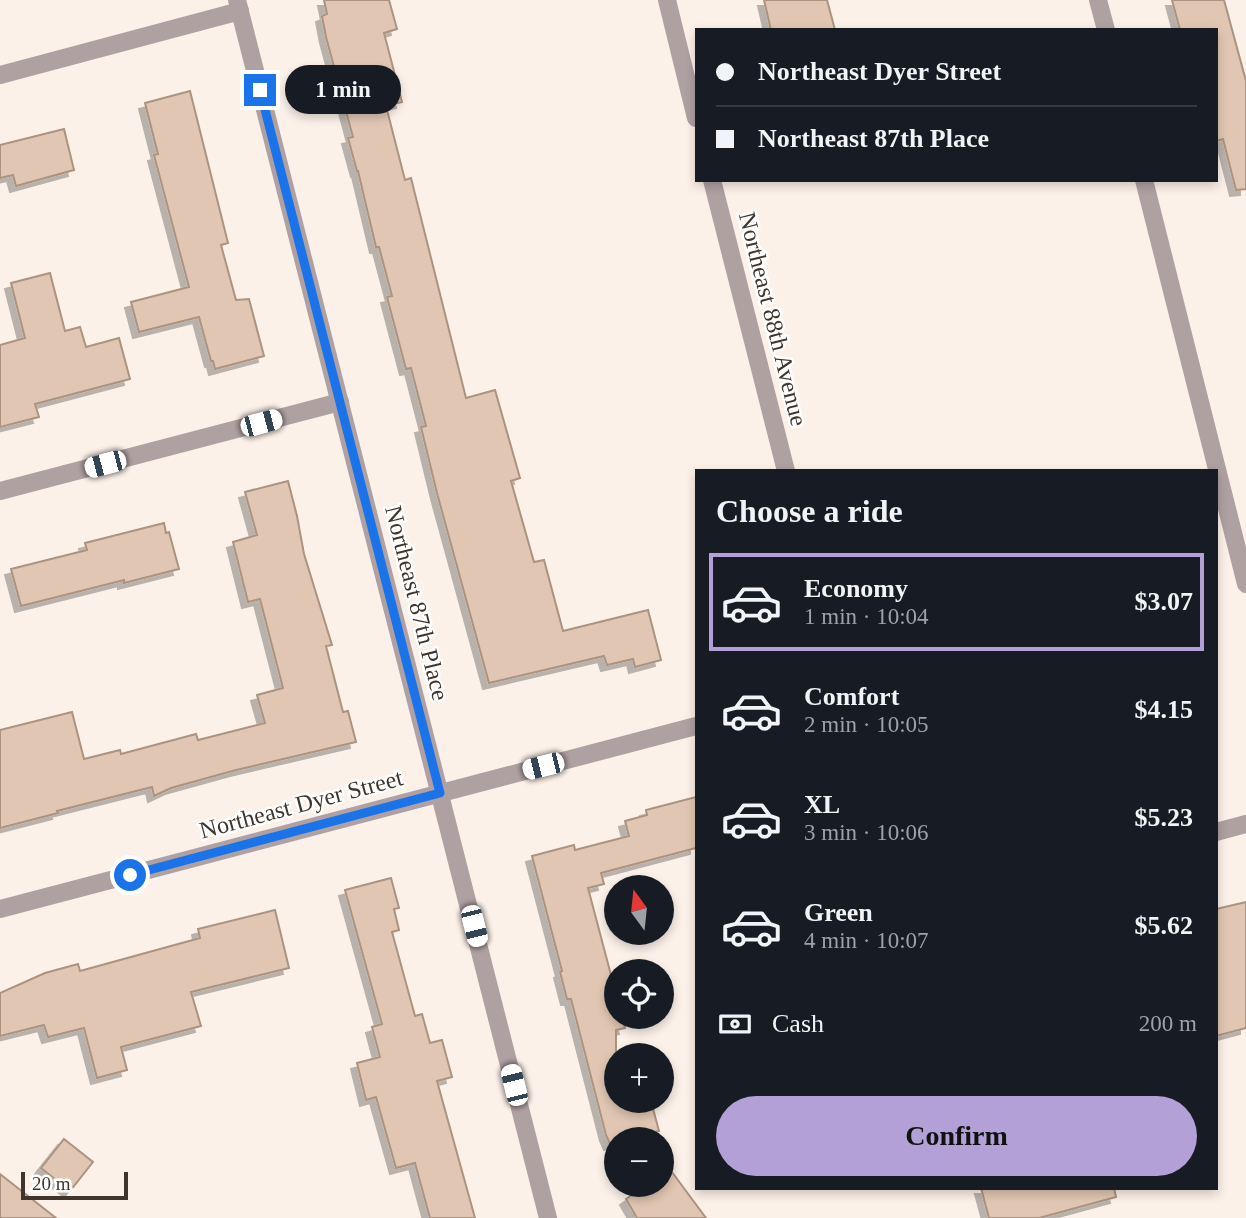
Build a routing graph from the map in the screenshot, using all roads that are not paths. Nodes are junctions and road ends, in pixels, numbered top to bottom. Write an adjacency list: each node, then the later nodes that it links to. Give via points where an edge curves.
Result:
1 (667, 0): 6 (street)
2 (1098, 0): 4 (street)
3 (239, 6): 5 (street); 9 (street, Northeast 87th Place)
4 (1105, 28)
5 (0, 75)
6 (695, 114)
7 (713, 182): 10 (street, Northeast 88th Avenue)
8 (1145, 182): 11 (street)
9 (340, 402): 13 (street); 16 (street, Northeast 87th Place)
10 (785, 469)
11 (1217, 469)
12 (1218, 472): 14 (street)
13 (0, 491)
14 (1246, 583)
15 (695, 726): 16 (street, Northeast Dyer Street)
16 (440, 793): 19 (street, Northeast Dyer Street); 20 (street, Northeast 87th Place)
17 (1246, 824): 18 (street)
18 (1218, 831)
19 (0, 909)
20 (548, 1218)

